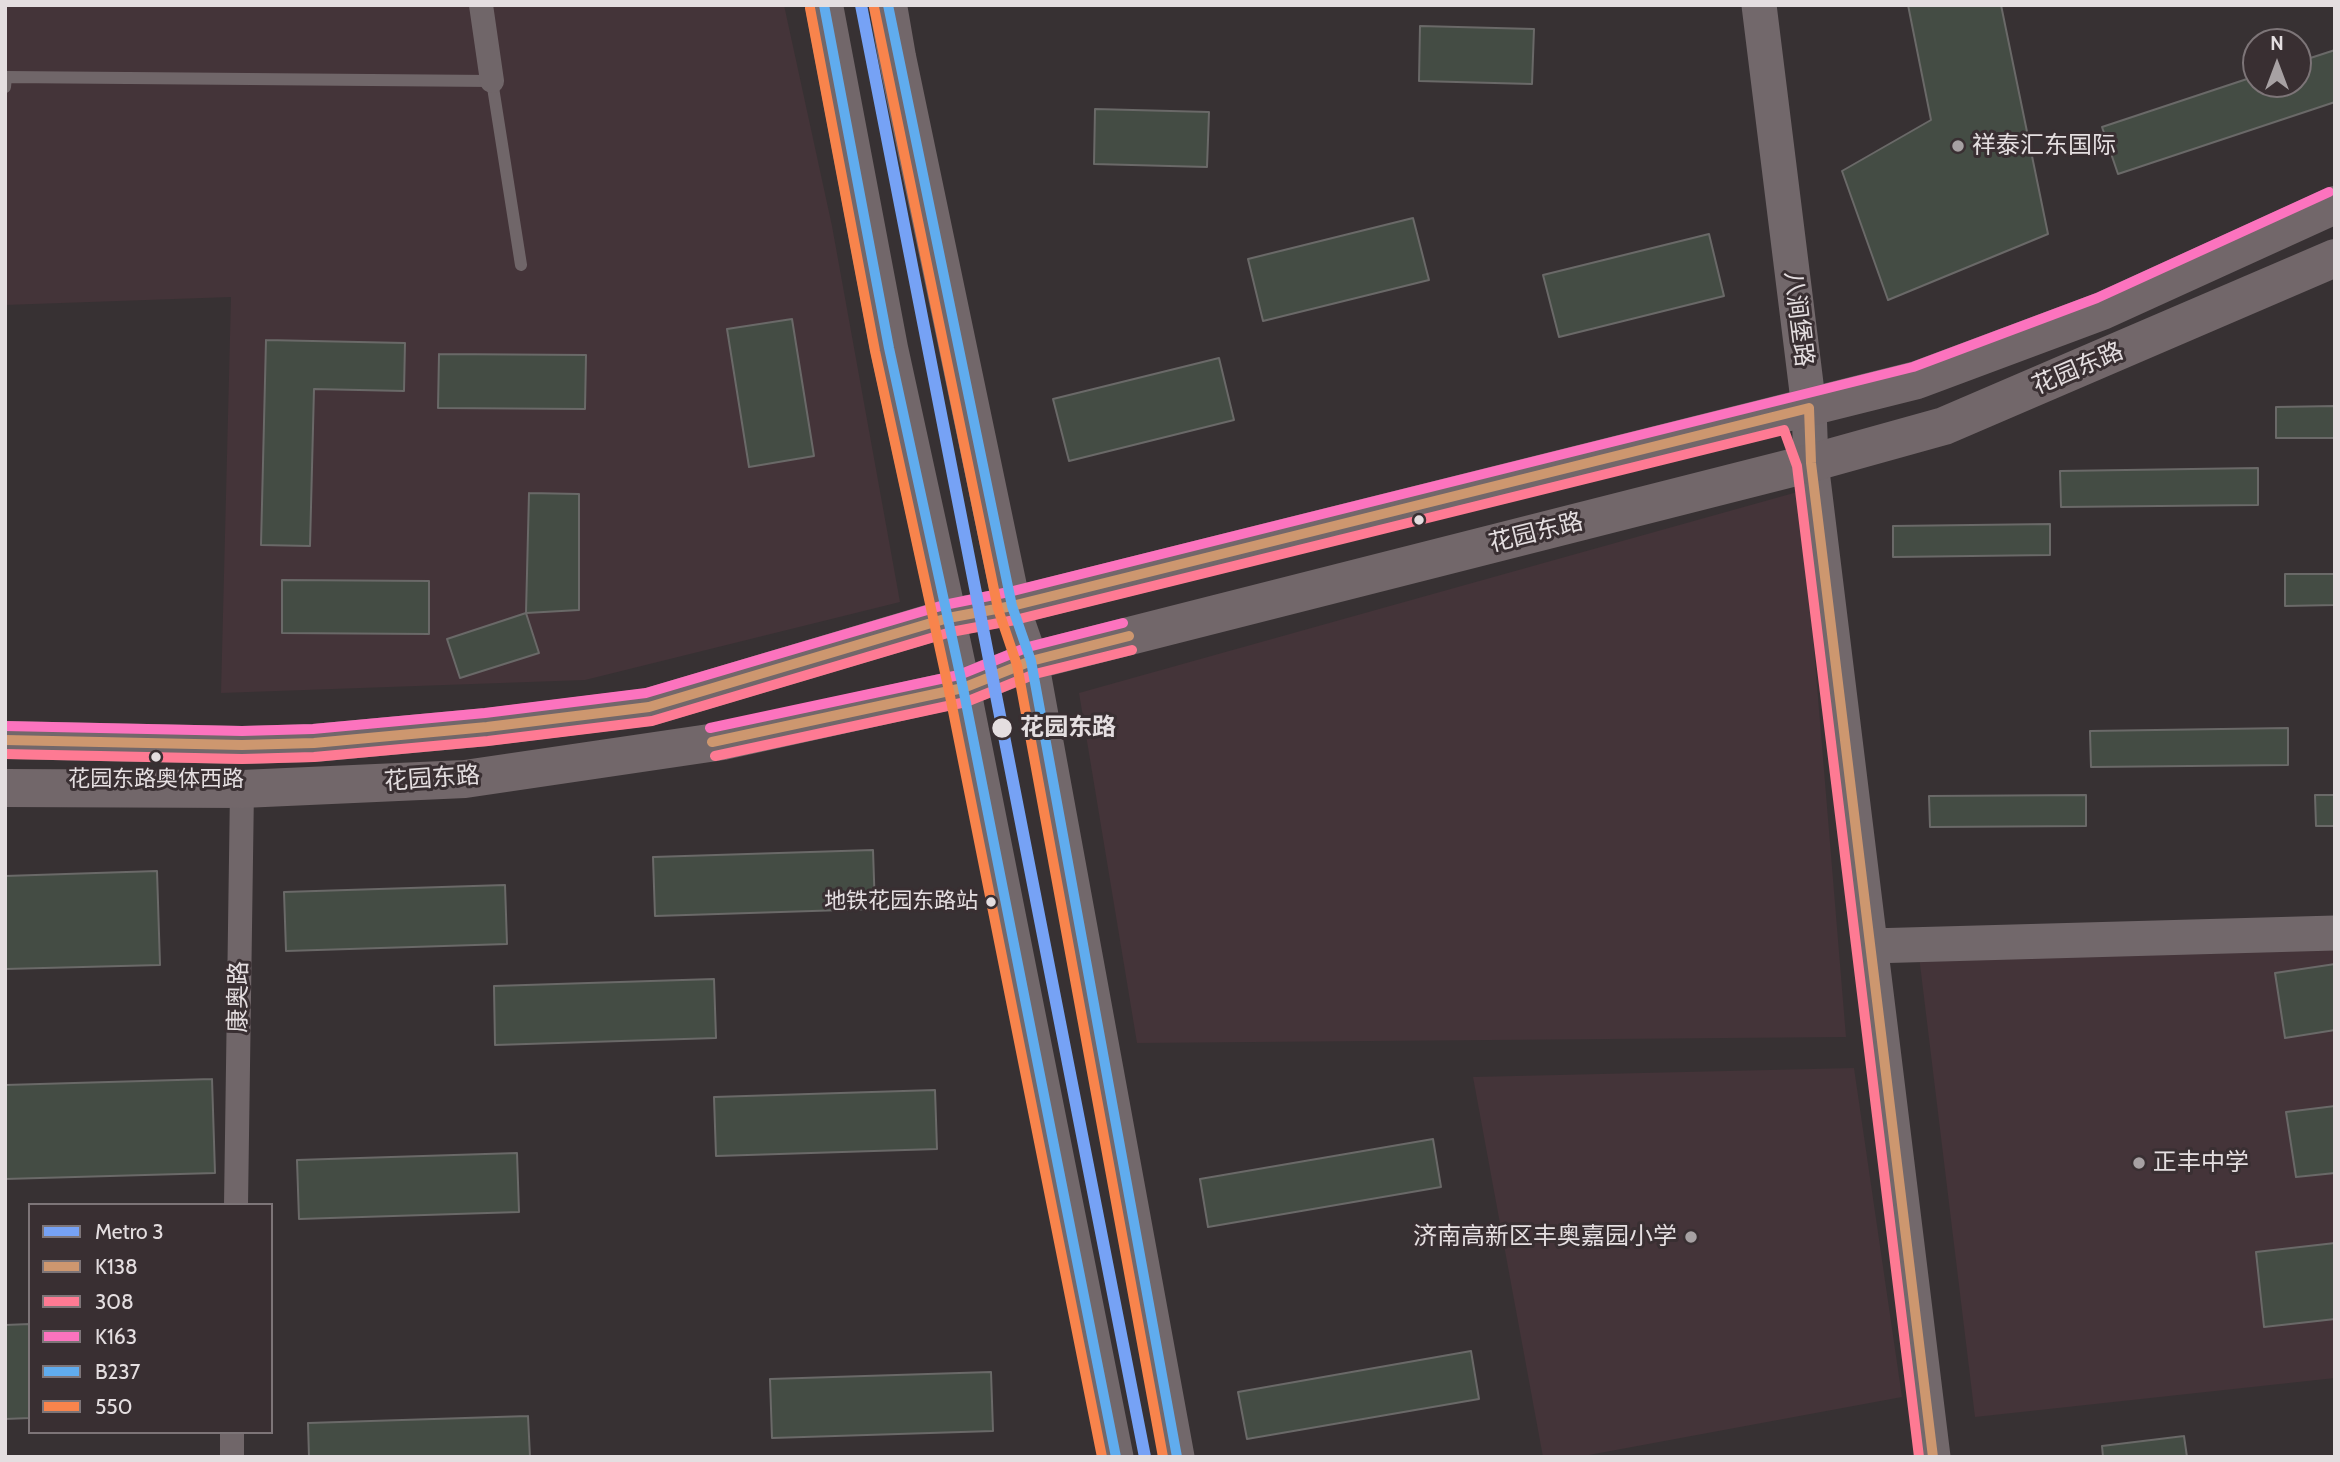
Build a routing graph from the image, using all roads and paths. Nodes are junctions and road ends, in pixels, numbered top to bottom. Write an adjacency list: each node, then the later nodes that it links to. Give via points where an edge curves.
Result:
1 (481, 5): 6 (street)
2 (824, 5): 14 (main road, via 889,348)
3 (888, 5): 13 (main road)
4 (1739, 5): 11 (street, 八涧堡路)
5 (1759, 5): 11 (street, 八涧堡路)
6 (492, 81): 7 (lane, via 6,77); 10 (lane)
7 (5, 87)
8 (2335, 205): 11 (main road, 花园东路, via 2102,311 1917,380)
9 (2335, 258): 12 (main road, 花园东路, via 1944,426)
10 (521, 265)
11 (1801, 410): 12 (street, 八涧堡路); 13 (main road, 花园东路)
12 (1811, 463): 15 (main road, 花园东路); 21 (street, 八涧堡路)
13 (1012, 606): 14 (main road, 花园东路); 15 (street)
14 (948, 618): 16 (street); 17 (main road, 花园东路, via 649,707 314,743)
15 (1031, 661): 16 (main road, 花园东路); 26 (street)
16 (963, 688): 19 (main road, 花园东路, via 723,741 465,779); 25 (street)
17 (5, 740)
18 (5, 788): 19 (main road, 花园东路)
19 (242, 789): 22 (street, 康奥路)
20 (2335, 933): 21 (street)
21 (1870, 946): 27 (street, 八涧堡路)
22 (236, 1203)
23 (232, 1434): 24 (street)
24 (232, 1457)
25 (1116, 1457)
26 (1177, 1457)
27 (1933, 1457)

